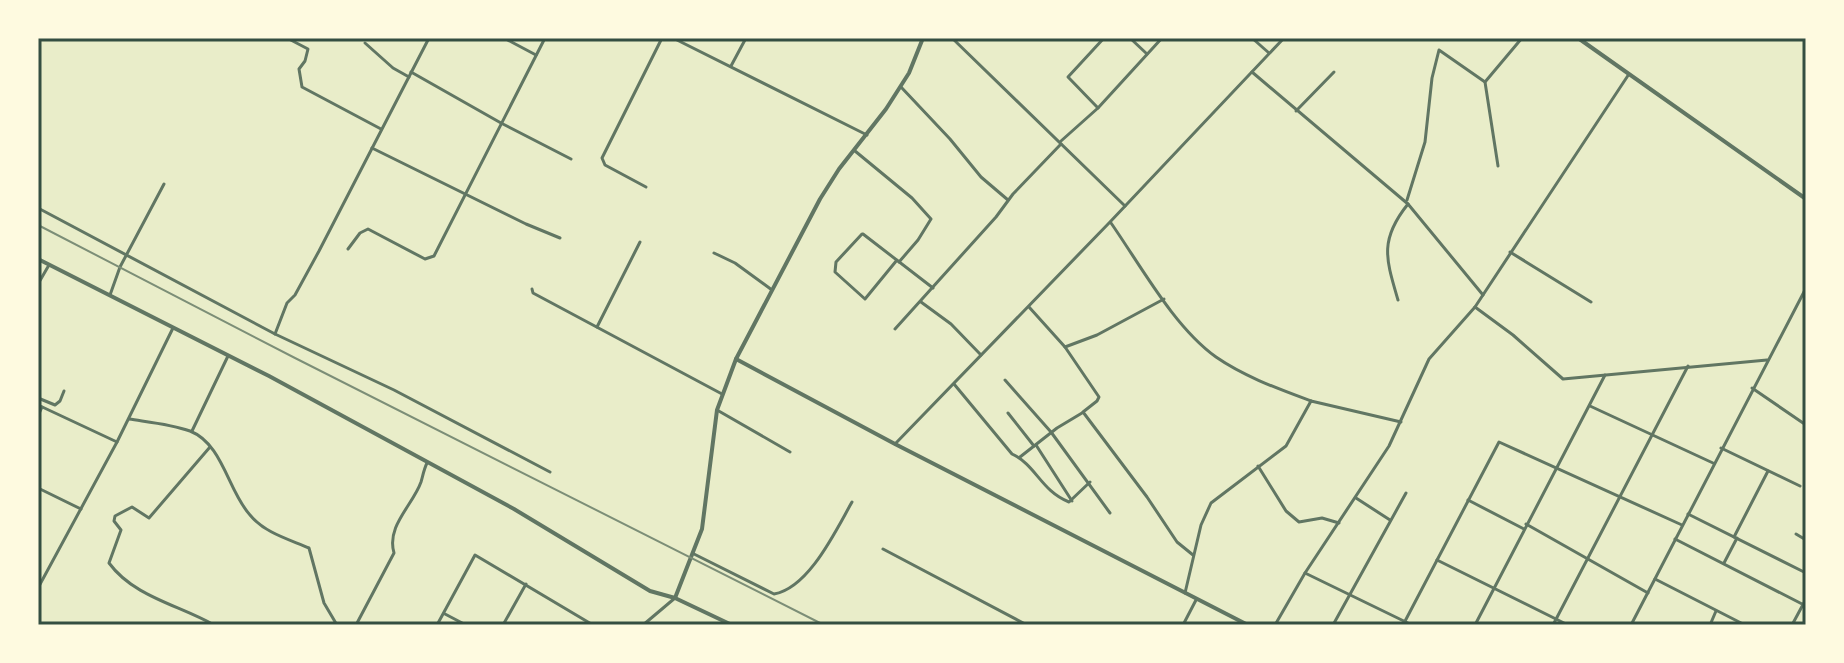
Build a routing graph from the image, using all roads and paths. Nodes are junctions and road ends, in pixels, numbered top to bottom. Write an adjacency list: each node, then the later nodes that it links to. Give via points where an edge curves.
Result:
1 (287, 38): 32 (street, via 308,49 299,69 302,87)
2 (429, 38): 22 (street)
3 (504, 38): 20 (street)
4 (545, 38): 20 (street)
5 (662, 38): 40 (street, via 602,158 605,165)
6 (673, 38): 21 (street)
7 (746, 38): 21 (street)
8 (923, 38): 28 (street)
9 (952, 38): 34 (street)
10 (1104, 38): 29 (street, via 1068,77)
11 (1130, 38): 19 (street)
12 (1162, 38): 19 (street)
13 (1252, 38): 18 (street)
14 (1284, 38): 18 (street)
15 (1522, 38): 27 (street)
16 (1578, 38): 25 (street)
17 (365, 43): 26 (street)
18 (1269, 53): 23 (street)
19 (1147, 54): 29 (street)
20 (537, 56): 31 (street)
21 (731, 67): 33 (street)
22 (411, 72): 26 (street); 31 (street)
23 (1252, 72): 30 (street); 45 (street)
24 (1334, 72): 30 (street)
25 (1629, 74): 42 (street); 51 (street)
26 (409, 77): 32 (street)
27 (1485, 82): 38 (street); 44 (street, via 1439,50 1425,142)
28 (900, 87): 33 (street); 43 (street)
29 (1098, 108): 34 (street)
30 (1296, 111): 44 (street)
31 (501, 123): 37 (street); 41 (street)
32 (381, 129): 35 (street)
33 (867, 135): 36 (street)
34 (1061, 143): 43 (street); 45 (street)
35 (372, 148): 41 (street); 73 (street)
36 (854, 149): 55 (street, via 931,219); 61 (street, via 820,199)
37 (571, 159)
38 (1498, 166)
39 (164, 184): 53 (street)
40 (646, 187)
41 (467, 194): 48 (street); 50 (street, via 430,259 368,229)
42 (1806, 199)
43 (1008, 200): 58 (street)
44 (1407, 203): 63 (street); 65 (street, via 1386,247)
45 (1125, 206): 47 (street)
46 (38, 208): 53 (street)
47 (1110, 222): 64 (street); 68 (street)
48 (560, 238)
49 (640, 242): 70 (street)
50 (348, 249)
51 (1510, 252): 63 (street); 67 (street)
52 (714, 253): 61 (street)
53 (127, 254): 62 (street); 73 (street)
54 (38, 259): 56 (street)
55 (898, 261): 55 (street, via 862,234 836,262 835,272 865,299); 58 (street)
56 (49, 265): 57 (street); 62 (street)
57 (38, 284)
58 (933, 288): 66 (street)
59 (1806, 288): 78 (street)
60 (532, 289): 70 (street)
61 (772, 290): 77 (street)
62 (110, 295): 71 (street)
63 (1483, 295): 69 (street)
64 (1164, 299): 74 (street); 87 (street, via 1214,356)
65 (1398, 300)
66 (921, 302): 72 (street); 75 (street)
67 (1591, 302)
68 (1028, 306): 74 (street); 75 (street)
69 (1475, 307): 80 (street, via 1563,379); 95 (street, via 1429,359)
70 (597, 327): 85 (street)
71 (173, 328): 76 (street); 94 (street)
72 (895, 329)
73 (275, 334): 112 (street)
74 (1065, 347): 91 (street, via 1099,397)
75 (981, 355): 82 (street)
76 (228, 356): 97 (street); 107 (street)
77 (736, 359): 85 (street); 101 (street)
78 (1767, 360): 79 (street); 83 (street)
79 (1688, 366): 80 (street); 99 (street)
80 (1605, 375): 89 (street)
81 (1005, 380): 98 (street)
82 (954, 384): 101 (street); 106 (street)
83 (1752, 388): 96 (street); 104 (street)
84 (64, 391): 86 (street, via 55,405)
85 (722, 394): 90 (street)
86 (38, 398)
87 (1311, 401): 95 (street); 109 (street, via 1286,446)
88 (40, 406): 93 (street); 100 (street)
89 (1590, 406): 99 (street); 110 (street)
90 (717, 410): 105 (street); 134 (street)
91 (1083, 412): 98 (street); 135 (street, via 1177,542)
92 (1008, 413): 102 (street)
93 (38, 416)
94 (129, 419): 97 (street); 100 (street)
95 (1401, 422): 117 (street)
96 (1806, 425)
97 (192, 431): 103 (street)
98 (1051, 432): 102 (street); 113 (street)
99 (1653, 435): 108 (street); 118 (street)
100 (117, 442): 122 (street)
101 (895, 444): 148 (street)
102 (1035, 446): 106 (street); 120 (street)
103 (210, 447): 158 (street, via 149,518 132,507 115,516 121,530 109,563 120,577 164,603); 159 (street, via 252,518 309,548 324,603)
104 (1721, 448): 108 (street); 111 (street)
105 (790, 452)
106 (1020, 457): 120 (street, via 1046,489)
107 (427, 461): 150 (street, via 650,591); 160 (street, via 396,527 394,553)
108 (1713, 463): 124 (street)
109 (1258, 466): 126 (street, via 1299,522 1322,518); 135 (street, via 1211,503)
110 (1557, 467): 118 (street); 119 (street, via 1499,442); 128 (street)
111 (1768, 471): 114 (street); 130 (street)
112 (550, 472)
113 (1090, 482): 120 (street); 123 (street)
114 (1800, 486)
115 (38, 488): 122 (street)
116 (1406, 493): 125 (street)
117 (1356, 498): 125 (street); 126 (street)
118 (1619, 498): 127 (street); 136 (street)
119 (1468, 500): 128 (street); 137 (street)
120 (1072, 501)
121 (852, 502): 134 (street, via 819,559 783,593 774,594)
122 (81, 509): 142 (street)
123 (1110, 513)
124 (1688, 514): 127 (street); 130 (street)
125 (1390, 520): 149 (street)
126 (1339, 523): 139 (street)
127 (1682, 525): 131 (street)
128 (1525, 527): 136 (street); 146 (street)
129 (1796, 534): 132 (street)
130 (1736, 538): 138 (street); 140 (street)
131 (1675, 539): 138 (street); 143 (street)
132 (1806, 540)
133 (883, 549): 167 (street)
134 (694, 554): 150 (street)
135 (1193, 555): 148 (street)
136 (1590, 559): 147 (street); 156 (street)
137 (1437, 560): 146 (street); 157 (street)
138 (1724, 563): 153 (street)
139 (1305, 573): 149 (street); 170 (street)
140 (1806, 573)
141 (38, 575): 142 (street)
142 (43, 578): 145 (street)
143 (1655, 579): 147 (street); 154 (street)
144 (526, 584): 155 (street, via 475,555); 163 (street); 164 (street)
145 (38, 588)
146 (1494, 589): 156 (street); 173 (street)
147 (1648, 593): 176 (street)
148 (1185, 594): 152 (street)
149 (1350, 594): 157 (street); 171 (street)
150 (675, 598): 165 (street); 166 (street)
151 (1806, 599): 153 (street)
152 (1196, 600): 168 (street); 169 (street)
153 (1805, 605): 179 (street)
154 (1716, 611): 177 (street); 178 (street)
155 (444, 613): 161 (street); 162 (street)
156 (1556, 619): 174 (street); 175 (street)
157 (1404, 623): 172 (street)
158 (214, 625)
159 (337, 625)
160 (356, 625)
161 (437, 625)
162 (466, 625)
163 (503, 625)
164 (593, 625)
165 (643, 625)
166 (732, 625)
167 (1027, 625)
168 (1183, 625)
169 (1248, 625)
170 (1275, 625)
171 (1333, 625)
172 (1412, 625)
173 (1475, 625)
174 (1553, 625)
175 (1568, 625)
176 (1631, 625)
177 (1710, 625)
178 (1745, 625)
179 (1792, 625)

